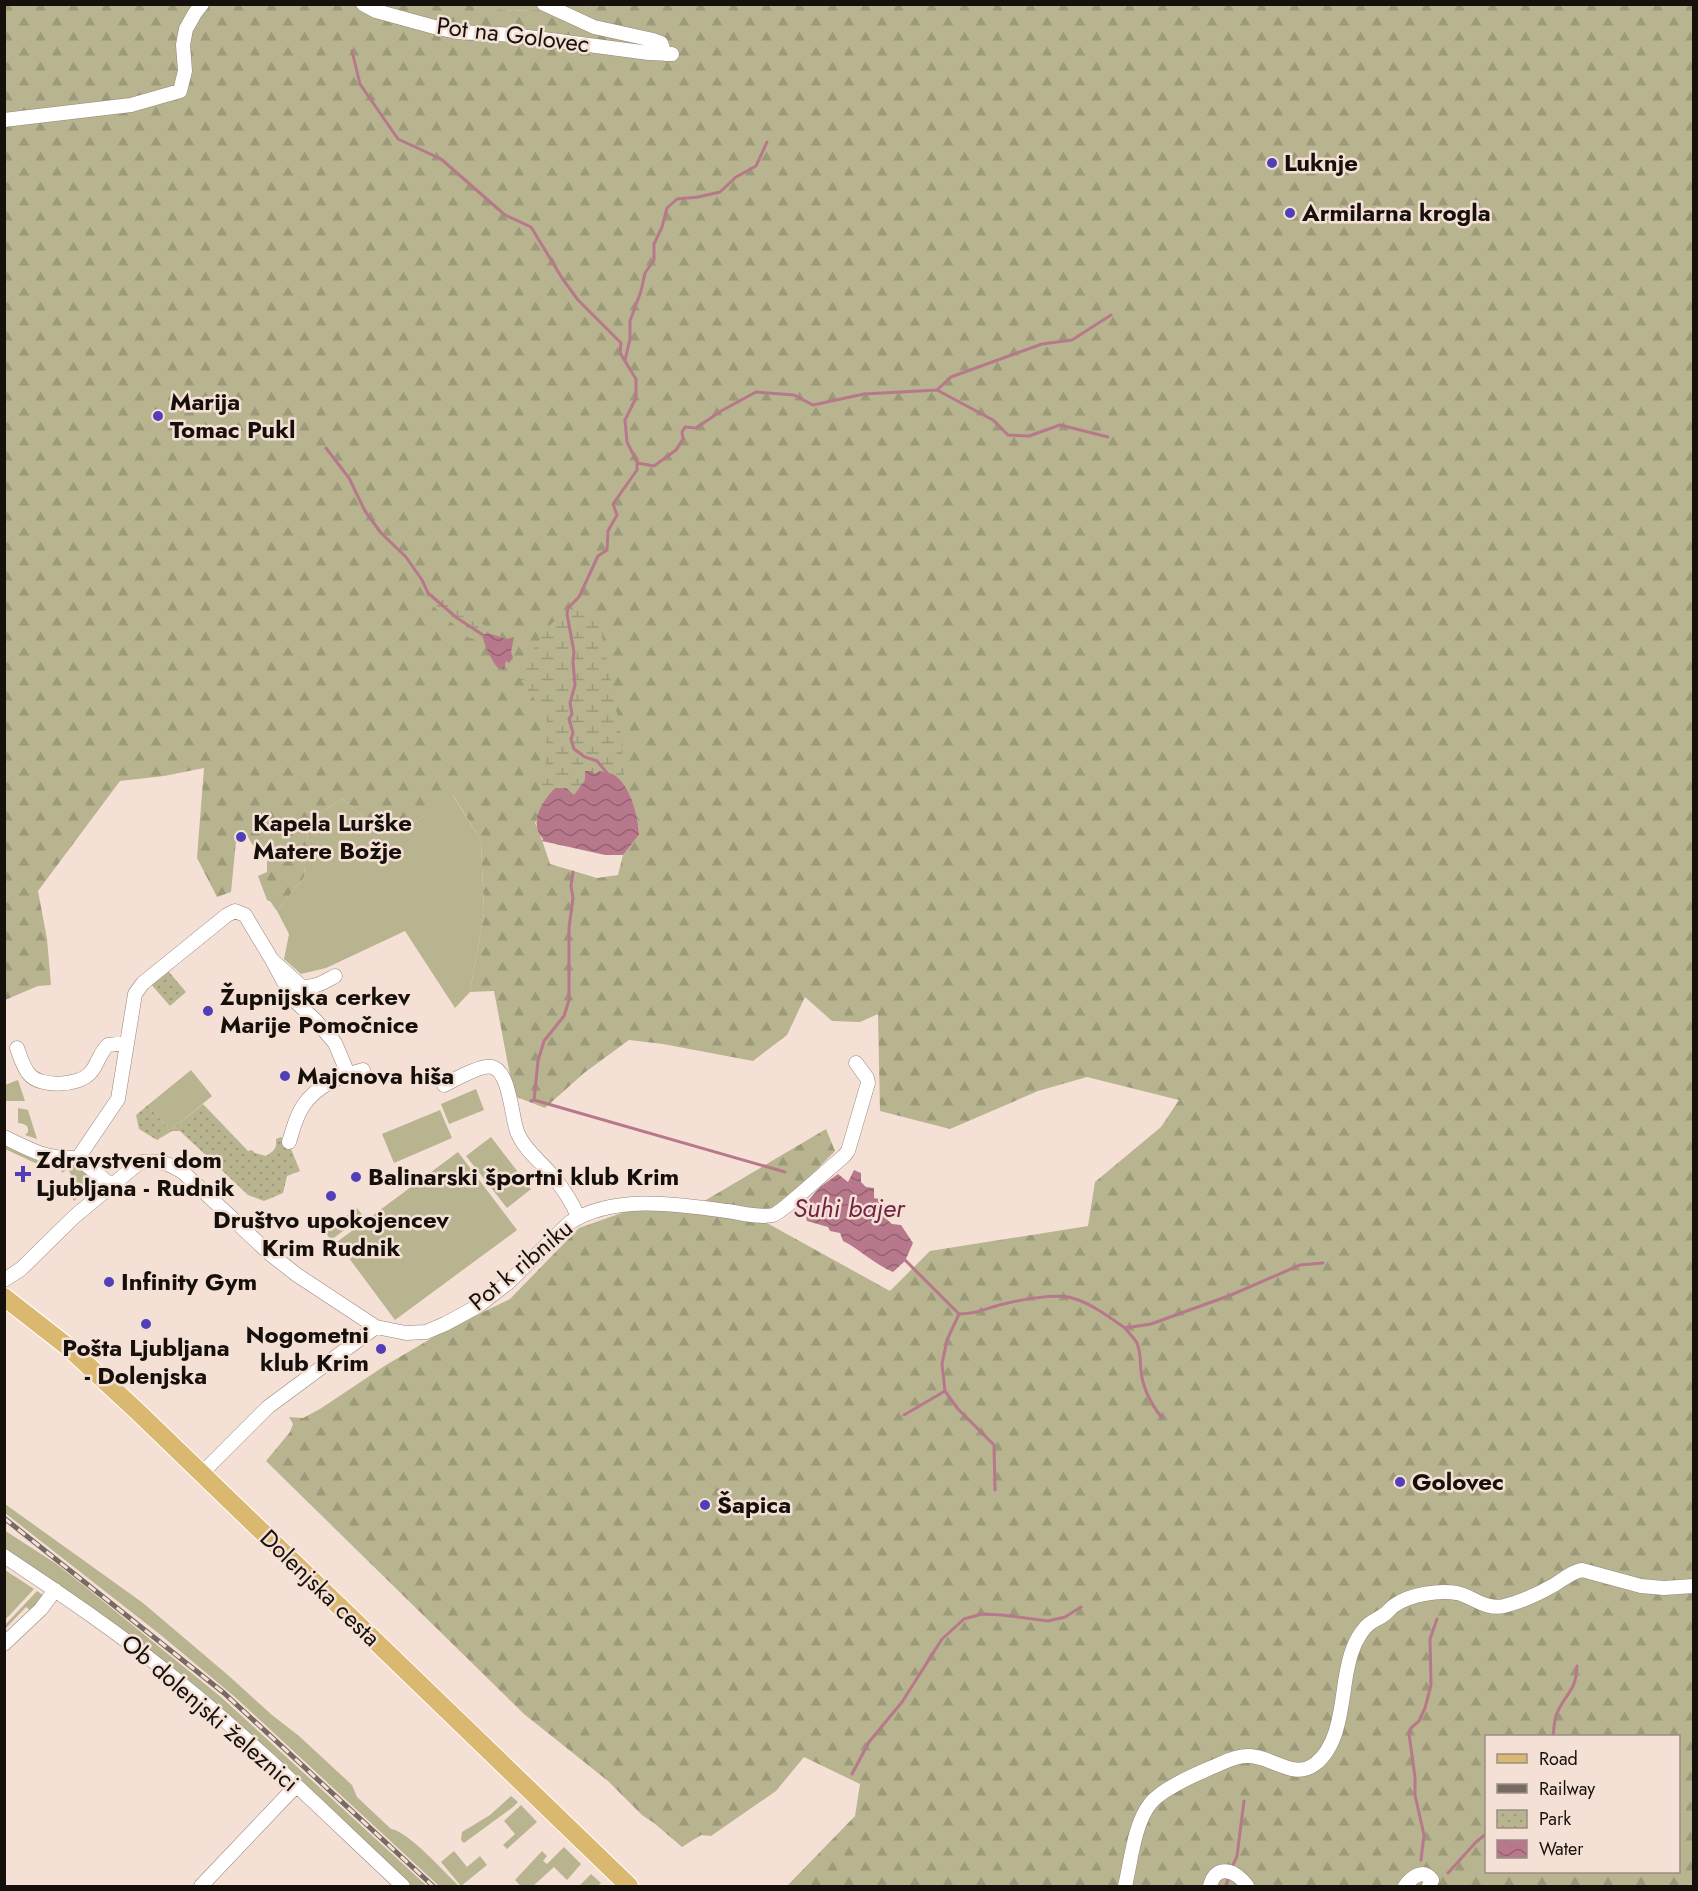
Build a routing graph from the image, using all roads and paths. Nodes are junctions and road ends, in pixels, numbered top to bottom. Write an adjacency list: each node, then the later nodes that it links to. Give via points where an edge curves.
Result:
1 (202, 4): 4 (street, via 186,29 185,71 180,91 131,105)
2 (363, 4): 3 (street, Pot na Golovec, via 458,32 669,54 654,40 594,27)
3 (544, 4)
4 (4, 120)
5 (272, 960): 6 (street, via 301,986 318,985); 7 (street, via 245,915 236,911 227,915 138,989); 11 (street, via 293,999 335,1043)
6 (334, 976)
7 (127, 1043): 8 (street, via 108,1045 85,1078 62,1083 31,1077); 15 (street, via 118,1099)
8 (17, 1048)
9 (856, 1063): 17 (street, Pot k ribniku, via 868,1083 848,1150 776,1215 629,1203)
10 (363, 1070): 11 (street)
11 (348, 1074): 14 (street, via 323,1086 303,1106)
12 (444, 1085): 17 (street, via 483,1067 499,1071 506,1083 518,1134 572,1202)
13 (4, 1137): 15 (street, via 38,1154)
14 (290, 1142)
15 (78, 1158): 16 (street)
16 (112, 1186): 18 (street); 20 (street, via 140,1162 171,1165 269,1253)
17 (578, 1217): 20 (street, Pot k ribniku, via 508,1282 478,1306 445,1324 426,1332 406,1333)
18 (4, 1280)
19 (4, 1297): 21 (main road, Dolenjska cesta, via 68,1347)
20 (376, 1327): 21 (street, via 268,1407)
21 (202, 1473): 30 (main road, Dolenjska cesta)
22 (4, 1556): 24 (street, Ob dolenjski železnici)
23 (1694, 1586): 31 (street, via 1641,1587 1582,1570 1505,1606 1493,1608 1446,1592 1396,1604 1359,1634 1352,1649 1337,1727 1323,1758 1303,1770 1292,1770 1265,1759 1243,1756 1198,1773 1163,1793 1144,1814)
24 (55, 1590): 25 (street); 26 (street, Ob dolenjski železnici, via 165,1671)
25 (4, 1644)
26 (296, 1786): 28 (street); 29 (street, Ob dolenjski železnici)
27 (1431, 1883): 34 (street, via 1426,1875 1417,1875)
28 (201, 1887)
29 (403, 1887)
30 (628, 1887)
31 (1125, 1887)
32 (1210, 1887): 33 (street, via 1214,1876 1228,1871)
33 (1247, 1887)
34 (1405, 1887)

